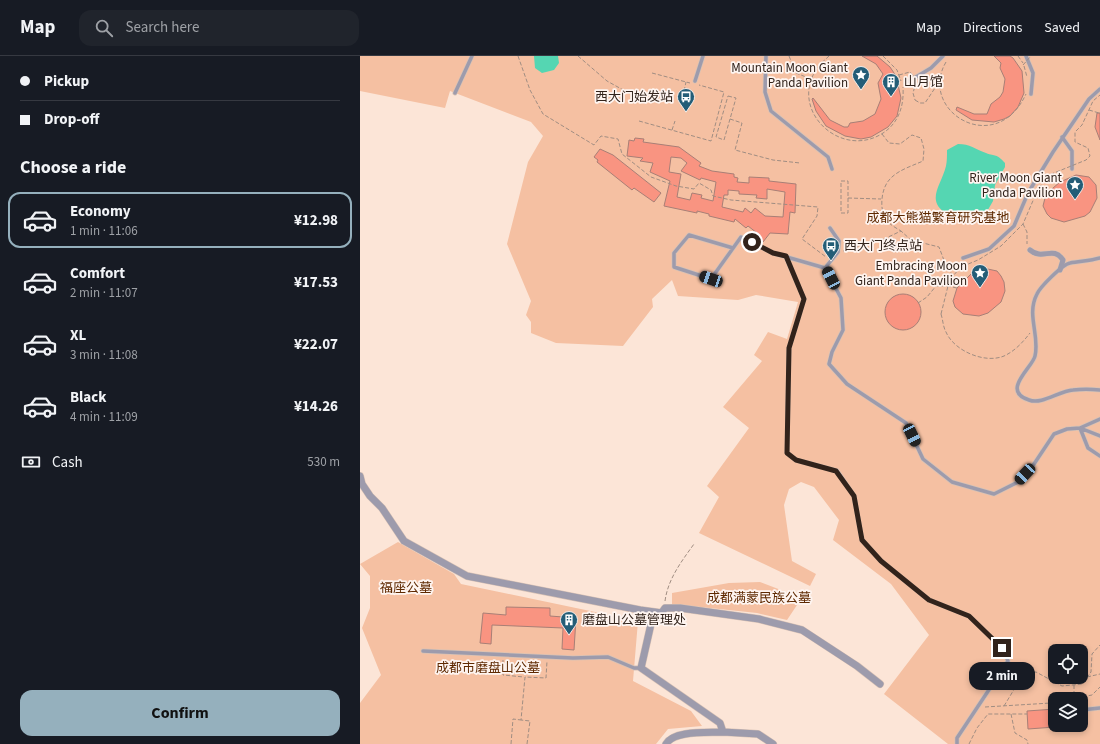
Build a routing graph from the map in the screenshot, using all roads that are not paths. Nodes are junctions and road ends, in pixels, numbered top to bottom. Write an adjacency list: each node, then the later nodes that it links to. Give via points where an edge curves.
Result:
1 (472, 56): 9 (lane)
2 (703, 56): 6 (lane)
3 (766, 56): 12 (lane, via 765,92 771,111 828,157)
4 (943, 56): 7 (lane, via 931,68)
5 (1026, 56): 10 (lane, via 1033,72)
6 (695, 81)
7 (906, 83)
8 (1100, 89): 11 (lane, via 1089,99)
9 (455, 93)
10 (1030, 94)
11 (1062, 137): 13 (lane, via 1072,151); 18 (lane, via 1028,193 1014,226 989,249)
12 (832, 169)
13 (1072, 169)
14 (830, 228): 20 (lane, via 839,241 838,252)
15 (733, 248): 15 (lane, via 711,279 674,267 674,253 689,235); 17 (lane, via 741,236 773,253)
16 (1030, 250): 21 (street, via 1039,255 1055,252 1063,260)
17 (786, 256): 20 (lane); 39 (lane, via 804,299 789,348 787,453 796,460 836,471 854,496 862,540 881,561 929,600 969,616 1002,648 1008,661 957,738)
18 (963, 258)
19 (1100, 258): 21 (lane, via 1068,263)
20 (825, 268): 24 (lane, via 841,298 843,330 829,364 847,384 906,423 923,459 952,482 994,494 1018,482 1032,467 1054,434)
21 (1060, 270): 22 (lane, via 1037,294 1032,318 1036,332 1035,358 1018,381 1020,394 1029,400 1042,400 1072,390)
22 (1100, 390)
23 (1100, 419): 24 (lane)
24 (1080, 428): 25 (lane); 26 (lane, via 1088,448)
25 (1100, 436)
26 (1100, 456)
27 (360, 476): 28 (street, via 370,496 382,508 404,541 467,576)
28 (640, 610): 29 (street); 30 (street)
29 (663, 610): 30 (street); 33 (street, via 680,608 758,619 802,630)
30 (651, 624): 32 (street)
31 (423, 651): 32 (lane, via 608,657 634,668)
32 (641, 668): 36 (street, via 720,723)
33 (880, 684)
34 (1100, 708): 35 (lane)
35 (1088, 709)
36 (723, 732): 37 (street, via 679,734); 38 (street, via 758,734)
37 (666, 744)
38 (773, 744)
39 (957, 744)

